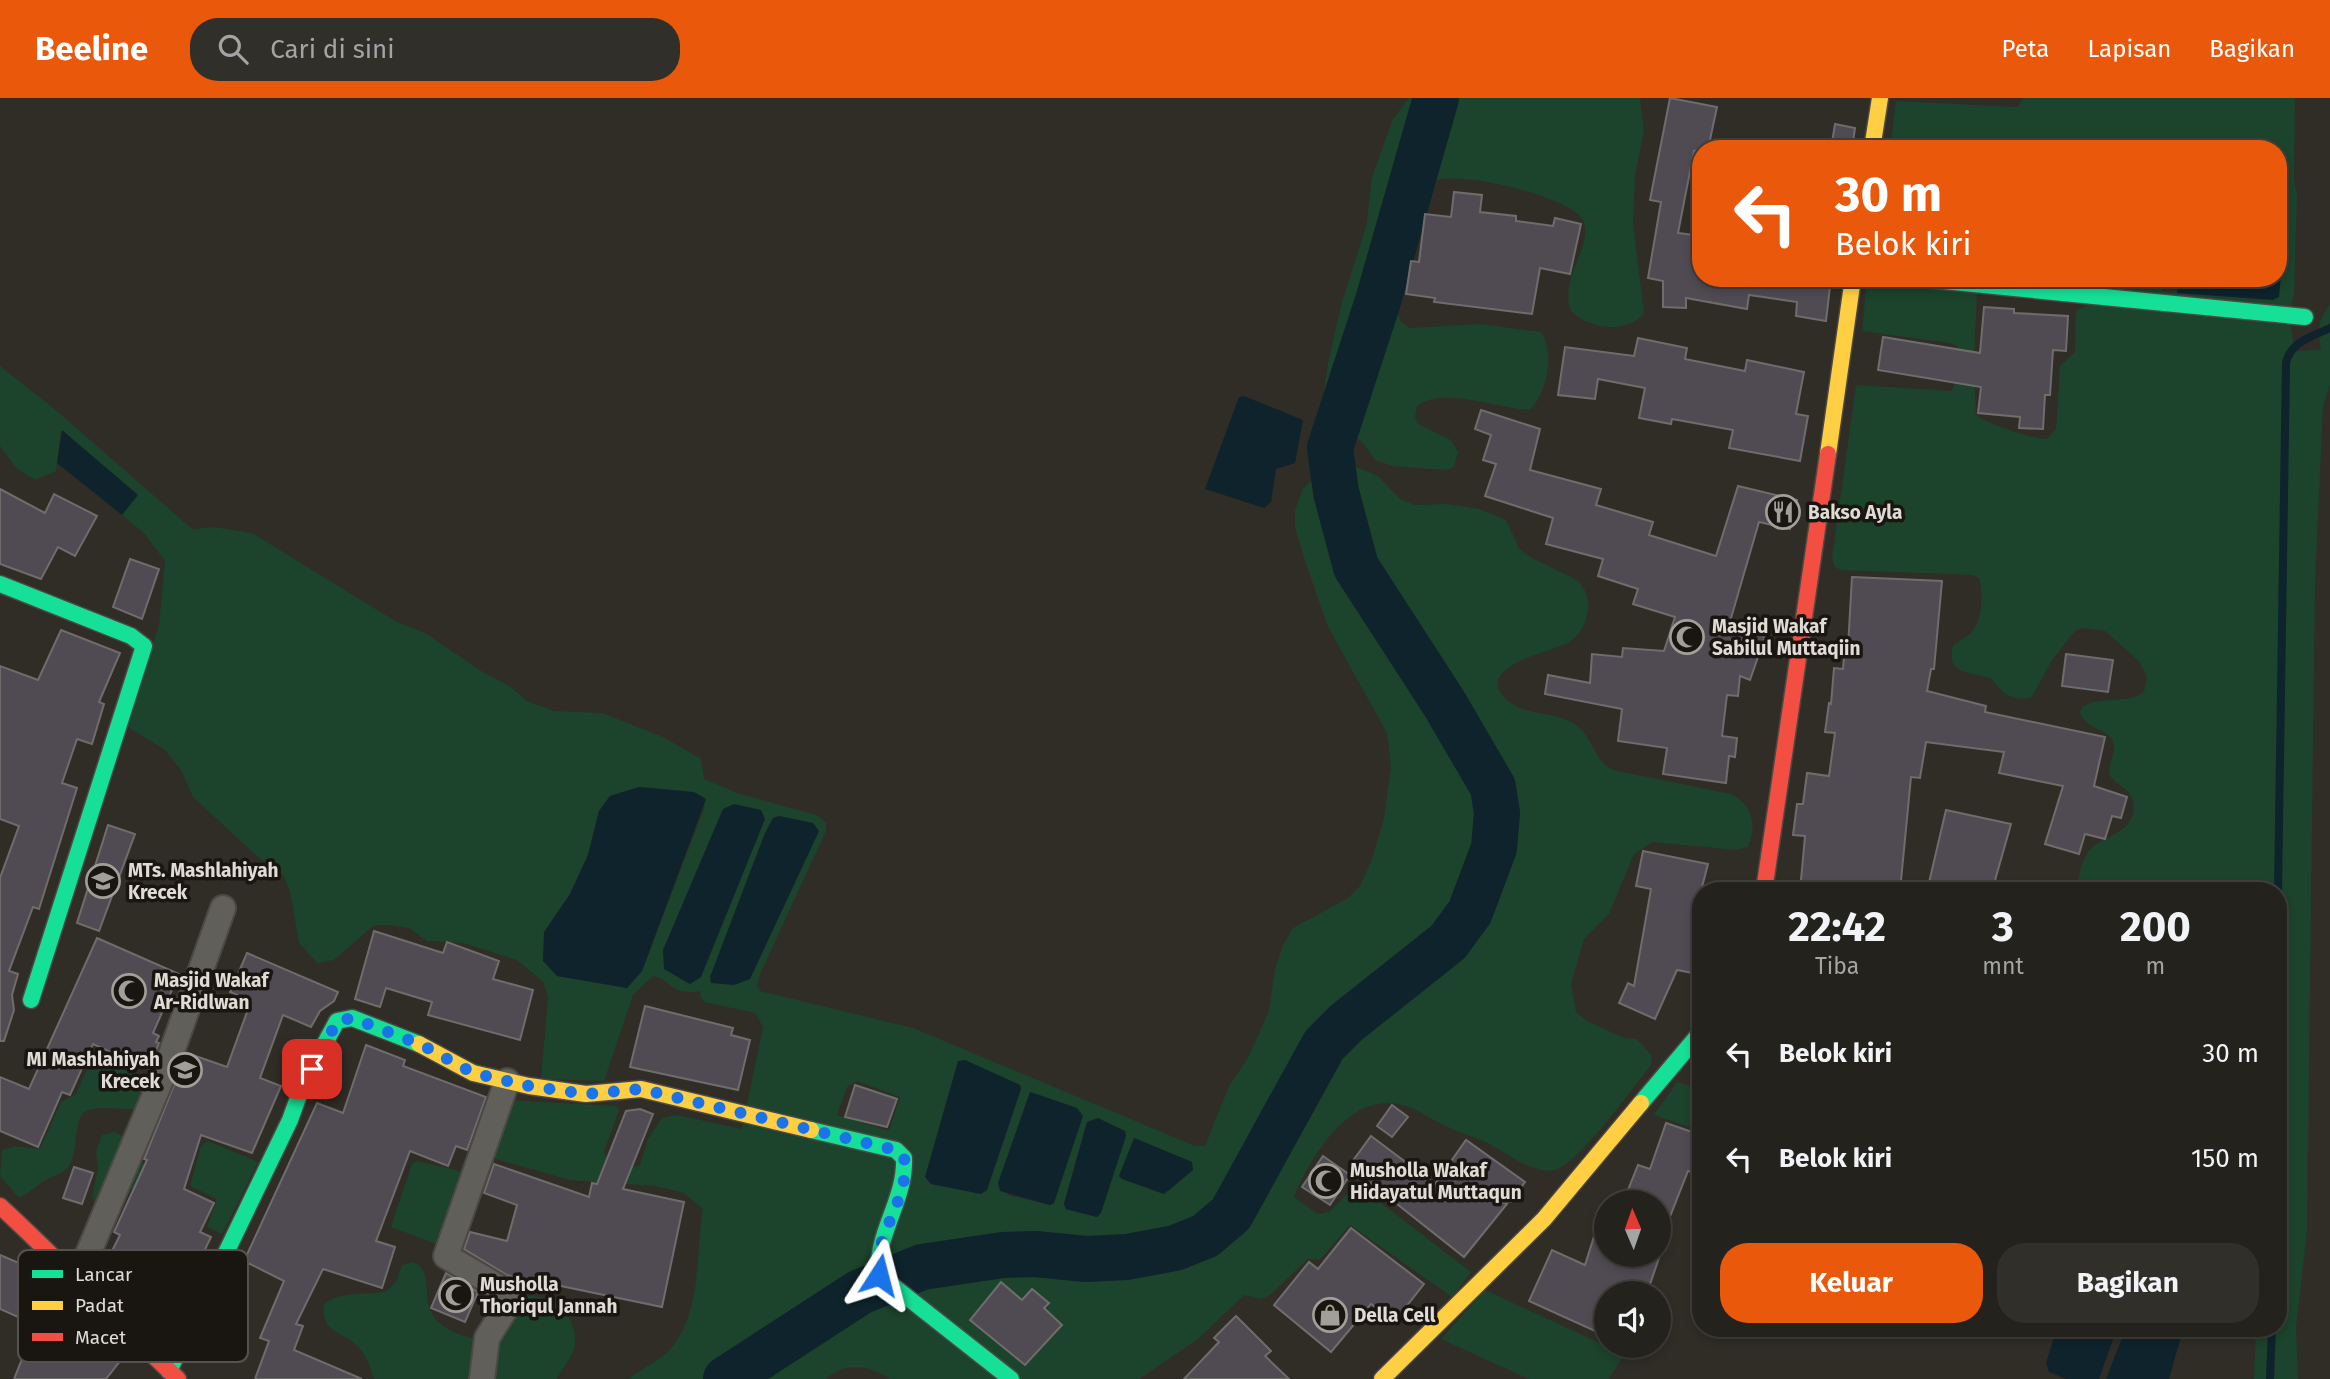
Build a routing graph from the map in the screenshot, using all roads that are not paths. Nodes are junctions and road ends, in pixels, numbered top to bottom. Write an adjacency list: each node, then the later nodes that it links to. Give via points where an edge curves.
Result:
1 (1880, 98): 2 (street)
2 (1873, 140)
3 (1852, 287): 7 (street)
4 (2003, 287): 5 (street)
5 (2305, 317)
6 (0, 584): 9 (street, via 131,636 144,646)
7 (1765, 882)
8 (223, 908): 14 (street, via 166,1068)
9 (31, 1000)
10 (1692, 1043): 20 (street, via 1544,1219)
11 (507, 1081): 15 (street, via 473,1073 422,1045 352,1018 337,1021 303,1084); 18 (street, via 446,1256 508,1296 487,1338); 19 (street, via 592,1094 641,1089 896,1150 904,1158 906,1174 878,1260 879,1275)
12 (0, 1206): 13 (street)
13 (48, 1250)
14 (90, 1250)
15 (231, 1250)
16 (160, 1362): 17 (street)
17 (174, 1375)
18 (482, 1379)
19 (1012, 1379)
20 (1381, 1379)

